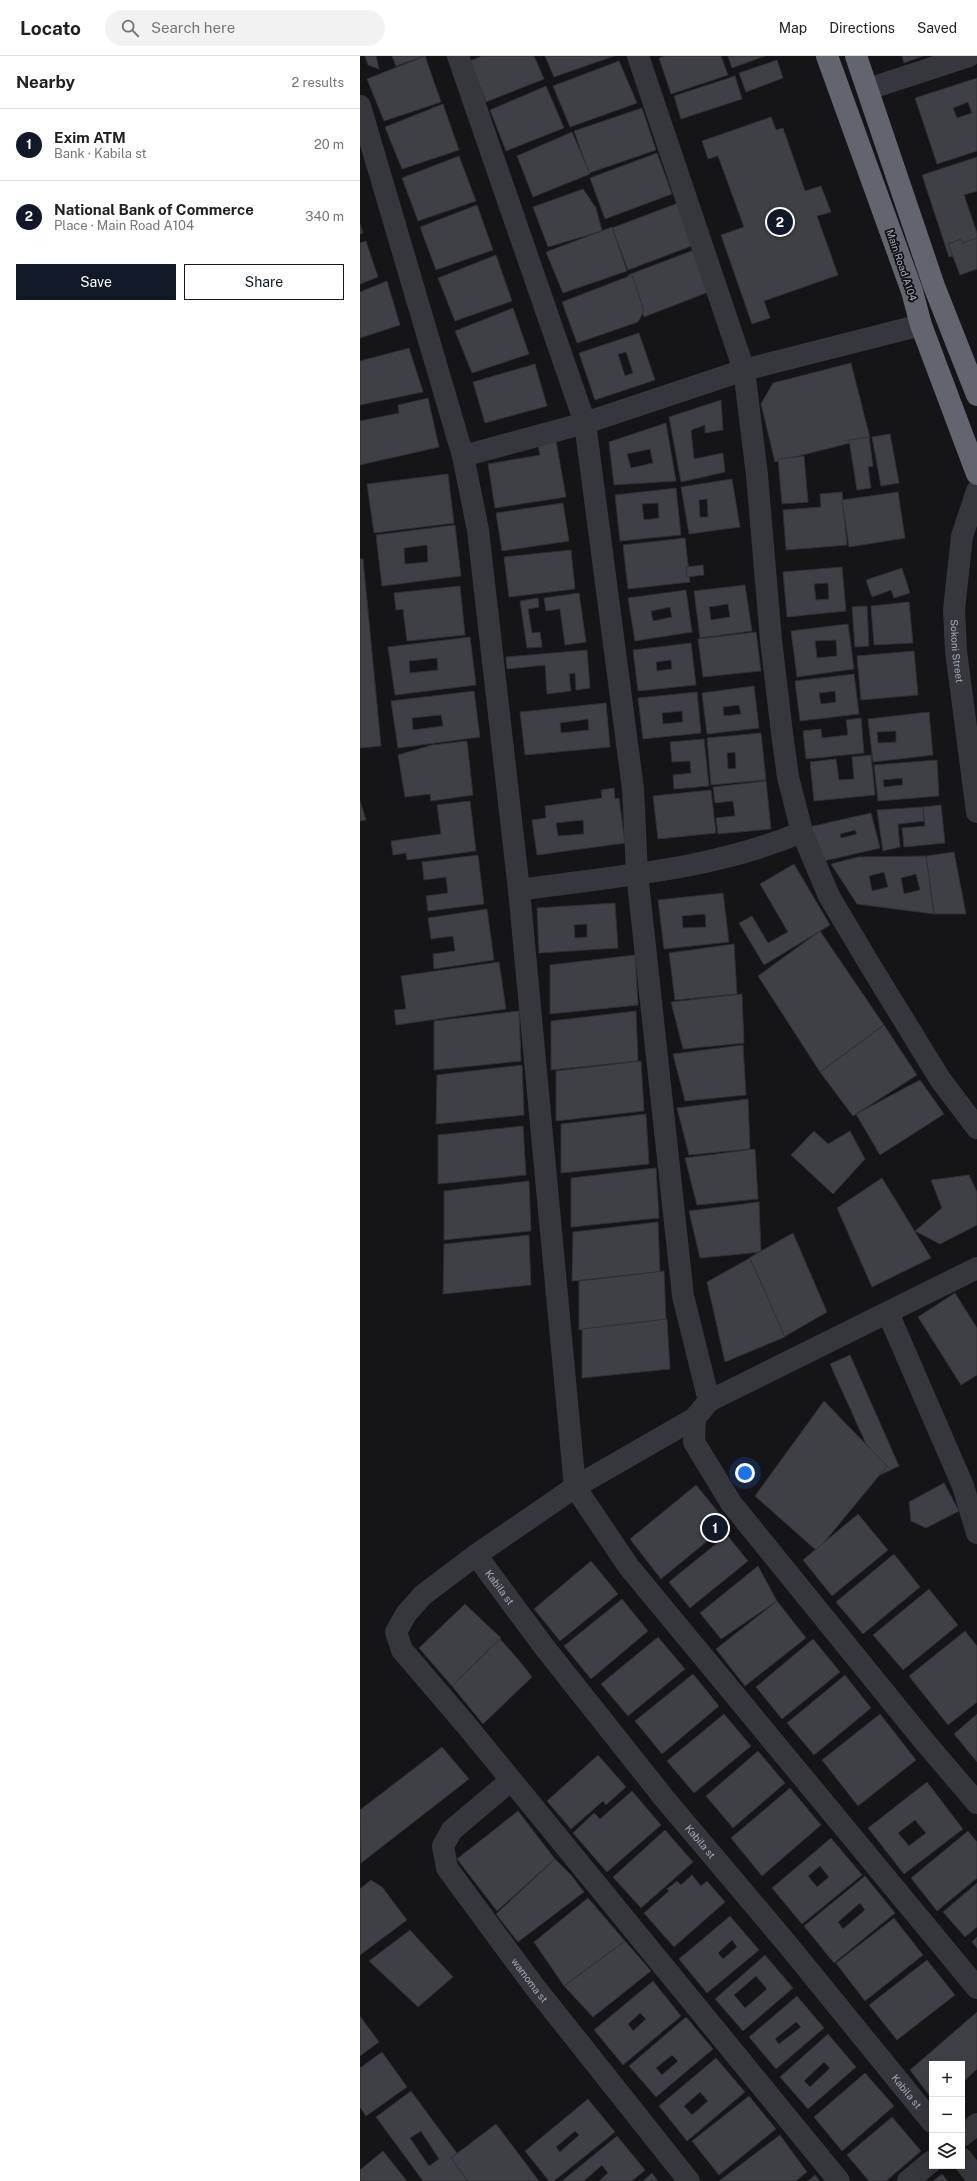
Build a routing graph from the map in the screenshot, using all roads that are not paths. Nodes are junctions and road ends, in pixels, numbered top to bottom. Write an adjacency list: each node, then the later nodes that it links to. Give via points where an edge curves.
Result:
1 (458, 56): 11 (street)
2 (638, 56): 9 (street)
3 (827, 56): 8 (highway, Main Road A104, via 912,291)
4 (856, 56): 6 (highway)
5 (969, 56): 6 (street)
6 (868, 89): 10 (highway, via 934,286)
7 (360, 106): 12 (street)
8 (921, 325): 9 (street); 13 (highway, Main Road A104)
9 (744, 370): 11 (street); 16 (street, via 758,476 771,640 782,734 788,777)
10 (977, 395)
11 (585, 423): 12 (street); 17 (street, via 633,789)
12 (463, 456): 18 (street, via 479,538)
13 (977, 474)
14 (977, 491): 15 (street, Sokoni Street, via 962,536 954,610 956,651)
15 (977, 812)
16 (802, 832): 17 (street, via 744,854 700,864); 19 (street, via 829,896 940,1079)
17 (637, 873): 18 (street); 22 (street, via 683,1296)
18 (519, 890): 24 (street)
19 (977, 1128)
20 (977, 1268): 21 (street, via 952,1278)
21 (888, 1313): 22 (street); 25 (street, via 962,1486)
22 (709, 1401): 23 (street)
23 (696, 1418): 24 (street); 28 (street, via 694,1442 731,1503)
24 (575, 1487): 26 (street); 29 (street, via 629,1566)
25 (977, 1533)
26 (476, 1555): 27 (street, via 423,1595 406,1614 396,1632 402,1650); 30 (street, Kabila st, via 545,1648 664,1798)
27 (510, 1780): 36 (street, wamoma st, via 452,1830 443,1846 447,1868 534,1986); 37 (street)
28 (977, 1803)
29 (977, 1988)
30 (929, 2118)
31 (977, 2124): 32 (street)
32 (965, 2134)
33 (965, 2163): 35 (street)
34 (929, 2164): 38 (street)
35 (977, 2178)
36 (689, 2181)
37 (840, 2181)
38 (908, 2181)

